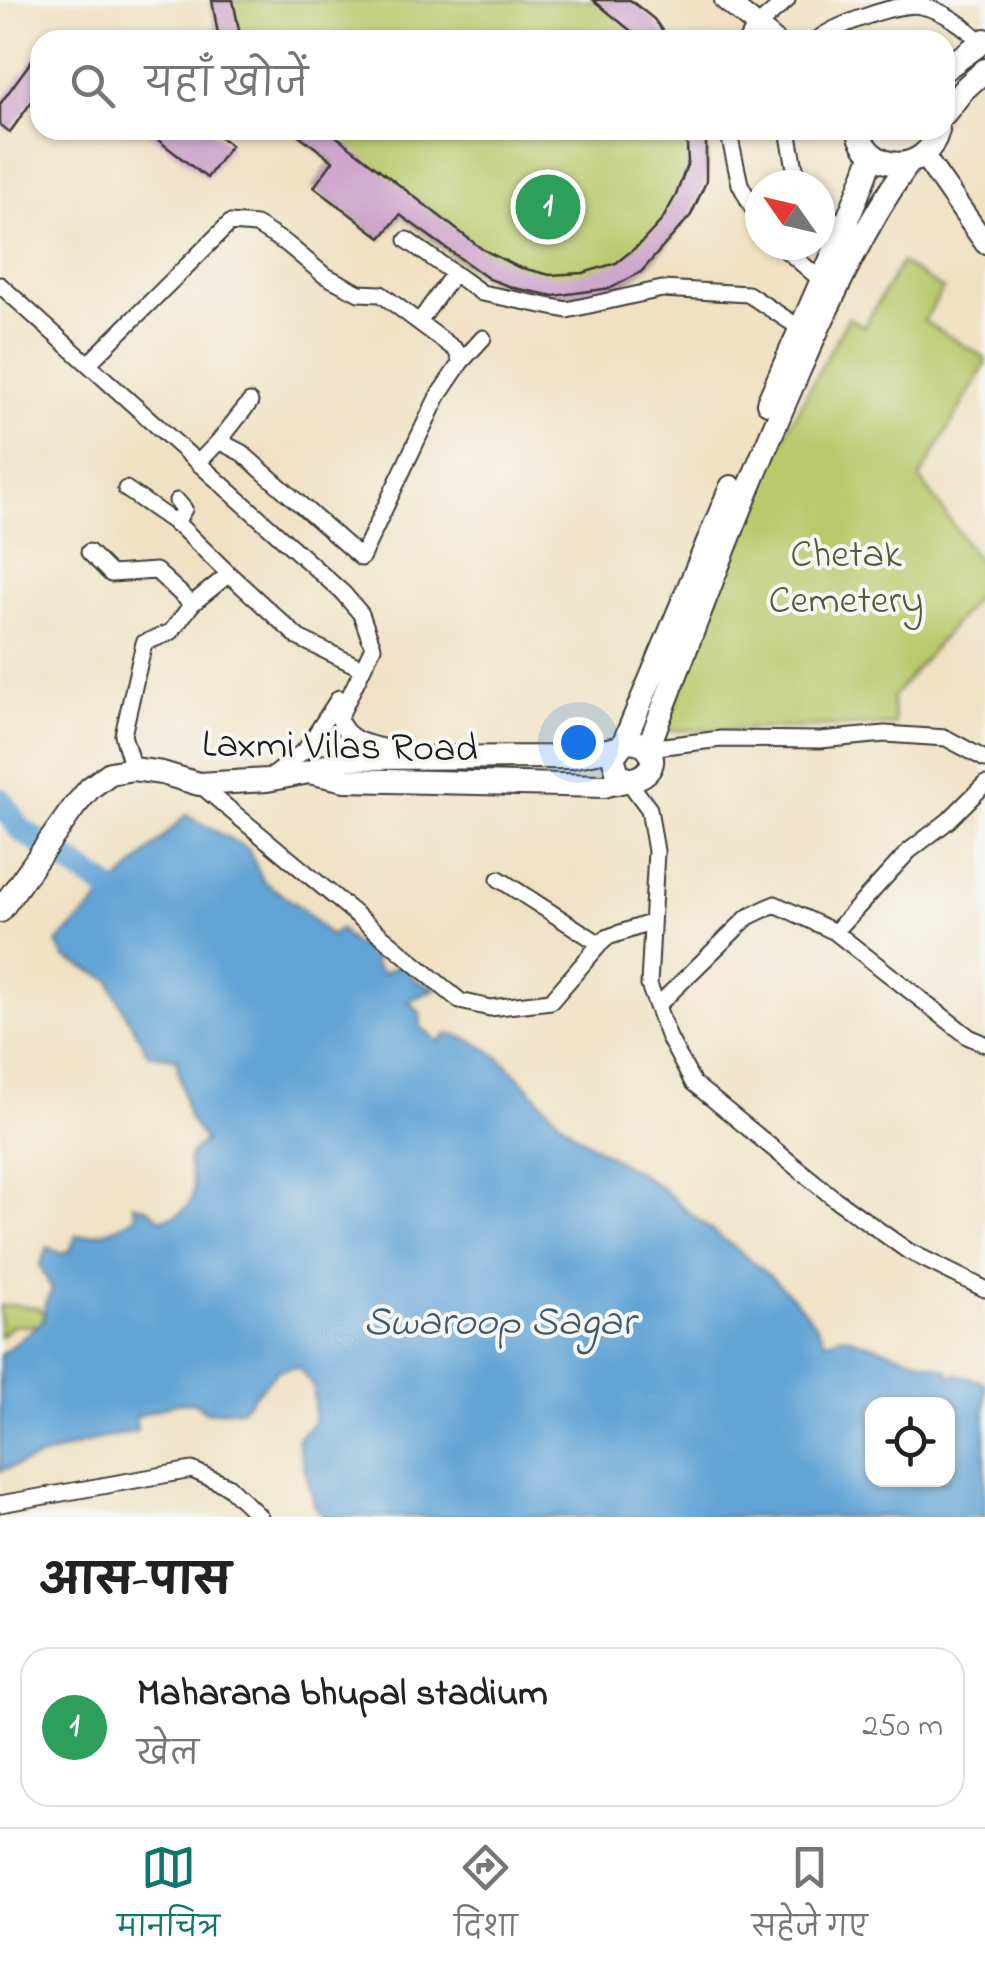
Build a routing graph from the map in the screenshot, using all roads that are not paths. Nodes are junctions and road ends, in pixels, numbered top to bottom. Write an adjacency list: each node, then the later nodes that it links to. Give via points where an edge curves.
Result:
1 (725, 0): 4 (main road)
2 (787, 0): 5 (street)
3 (920, 2): 6 (street); 7 (street)
4 (748, 30)
5 (755, 30)
6 (832, 30)
7 (983, 41): 8 (highway)
8 (955, 62)
9 (985, 70): 10 (highway)
10 (955, 101)
11 (730, 140): 18 (street)
12 (790, 140): 17 (street)
13 (860, 140): 15 (highway)
14 (935, 140): 16 (highway)
15 (872, 156): 16 (highway, via 889,164); 20 (highway)
16 (916, 160): 22 (main road); 28 (highway, via 889,191)
17 (796, 170)
18 (745, 194)
19 (835, 221): 20 (street)
20 (845, 230): 25 (highway)
21 (407, 240): 24 (street)
22 (985, 243)
23 (798, 260): 25 (street)
24 (454, 274): 27 (street); 28 (street, via 482,293 567,310 662,289 748,294)
25 (820, 279): 28 (highway)
26 (0, 285): 31 (street)
27 (418, 322): 30 (street, via 456,350); 31 (street, via 381,294 359,293 324,275 256,226 230,223)
28 (807, 333): 43 (highway); 44 (highway)
29 (483, 338): 30 (street)
30 (460, 362): 33 (street, via 361,558 242,453)
31 (88, 364): 34 (street)
32 (250, 402): 33 (street)
33 (219, 441): 34 (street)
34 (199, 462): 41 (street, via 343,593)
35 (126, 489): 37 (street)
36 (177, 501): 37 (street, via 184,509)
37 (175, 524): 39 (street)
38 (89, 552): 40 (street, via 111,574 156,572)
39 (229, 574): 40 (street); 42 (street, via 299,638)
40 (192, 604): 47 (street, via 171,632 144,642 123,735)
41 (369, 631): 42 (street); 45 (street, via 372,647 338,718 343,731 355,740)
42 (357, 666): 50 (street, via 306,749)
43 (621, 745): 44 (highway, via 633,740); 45 (highway, via 571,756); 49 (highway, via 614,766)
44 (648, 748): 46 (street, via 885,734 946,738); 49 (highway, via 649,772)
45 (435, 758): 48 (highway, via 347,758)
46 (984, 759)
47 (134, 769): 51 (highway, Laxmi Vilas Road); 54 (highway, via 110,773 90,788)
48 (310, 772): 49 (highway, Laxmi Vilas Road, via 346,780 550,785 604,786); 50 (highway, Laxmi Vilas Road)
49 (626, 778): 55 (street, via 649,808 656,851)
50 (267, 780): 51 (highway, Laxmi Vilas Road)
51 (199, 784): 57 (street, via 460,1001 490,1008 551,1002)
52 (985, 784): 56 (street)
53 (498, 879): 57 (street)
54 (0, 911)
55 (650, 923): 57 (street); 58 (street, via 649,985)
56 (835, 932): 58 (street, via 775,904 748,917); 59 (street)
57 (600, 944)
58 (657, 1006): 60 (street, via 694,1083 835,1199 893,1240)
59 (985, 1044)
60 (985, 1289)
61 (0, 1504): 62 (street, via 192,1470 228,1486)
62 (260, 1517)

